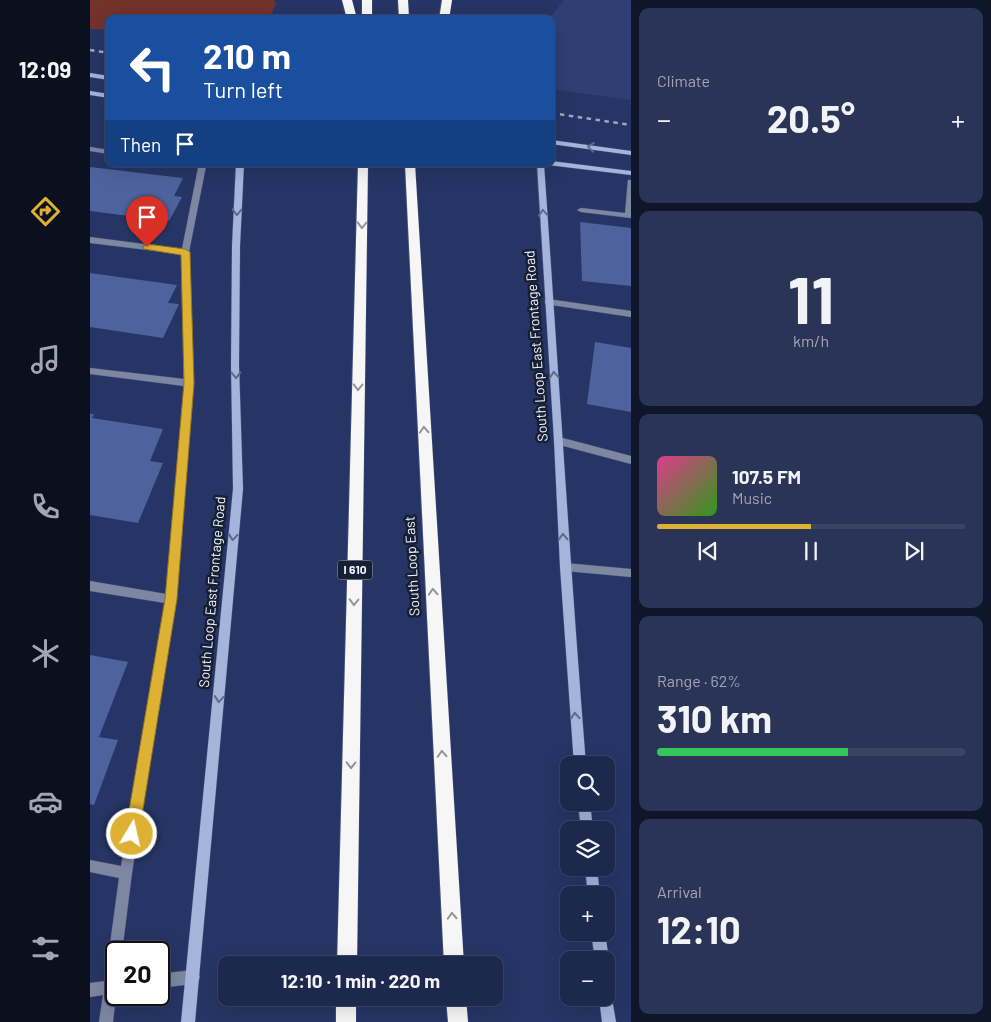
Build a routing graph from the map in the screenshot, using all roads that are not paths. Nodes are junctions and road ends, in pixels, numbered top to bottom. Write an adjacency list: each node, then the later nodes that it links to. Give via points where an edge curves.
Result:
1 (347, 0): 5 (highway)
2 (367, 0): 6 (highway)
3 (403, 0): 7 (highway)
4 (447, 0): 8 (highway)
5 (351, 15)
6 (367, 15)
7 (404, 15)
8 (445, 15)
9 (90, 75): 10 (main road)
10 (105, 77)
11 (90, 93): 12 (main road)
12 (105, 95)
13 (555, 142): 16 (main road, one-way to 13)
14 (90, 149): 15 (lane)
15 (105, 151)
16 (631, 152)
17 (555, 164): 23 (main road)
18 (202, 167): 28 (lane)
19 (240, 167): 45 (main road, South Loop East Frontage Road, one-way to 45, via 235,345 238,488)
20 (410, 167): 44 (highway, South Loop East, one-way to 20)
21 (540, 167): 29 (main road, South Loop East Frontage Road, one-way to 21)
22 (363, 170): 43 (highway, I 610, one-way to 43)
23 (631, 173)
24 (631, 182): 26 (lane)
25 (581, 210): 26 (lane)
26 (630, 216)
27 (90, 240): 28 (lane)
28 (185, 252): 32 (lane)
29 (548, 302): 30 (lane); 33 (main road, South Loop East Frontage Road, one-way to 29)
30 (631, 314)
31 (90, 371): 32 (lane)
32 (189, 383): 38 (lane)
33 (559, 441): 34 (lane); 35 (main road, South Loop East Frontage Road, one-way to 33)
34 (631, 460)
35 (564, 567): 36 (lane); 39 (main road, South Loop East Frontage Road, one-way to 35)
36 (631, 573)
37 (90, 586): 38 (lane)
38 (171, 599): 41 (lane)
39 (579, 756)
40 (90, 866): 41 (lane)
41 (126, 873): 42 (lane)
42 (119, 941)
43 (347, 956)
44 (453, 956)
45 (193, 977): 46 (lane); 55 (main road, South Loop East Frontage Road)
46 (170, 980)
47 (105, 988): 48 (lane)
48 (90, 990)
49 (110, 1006): 54 (lane)
50 (344, 1006): 56 (highway)
51 (346, 1006): 57 (highway)
52 (457, 1006): 58 (highway)
53 (607, 1006): 59 (main road)
54 (106, 1022)
55 (188, 1022)
56 (341, 1022)
57 (346, 1022)
58 (458, 1022)
59 (608, 1022)

